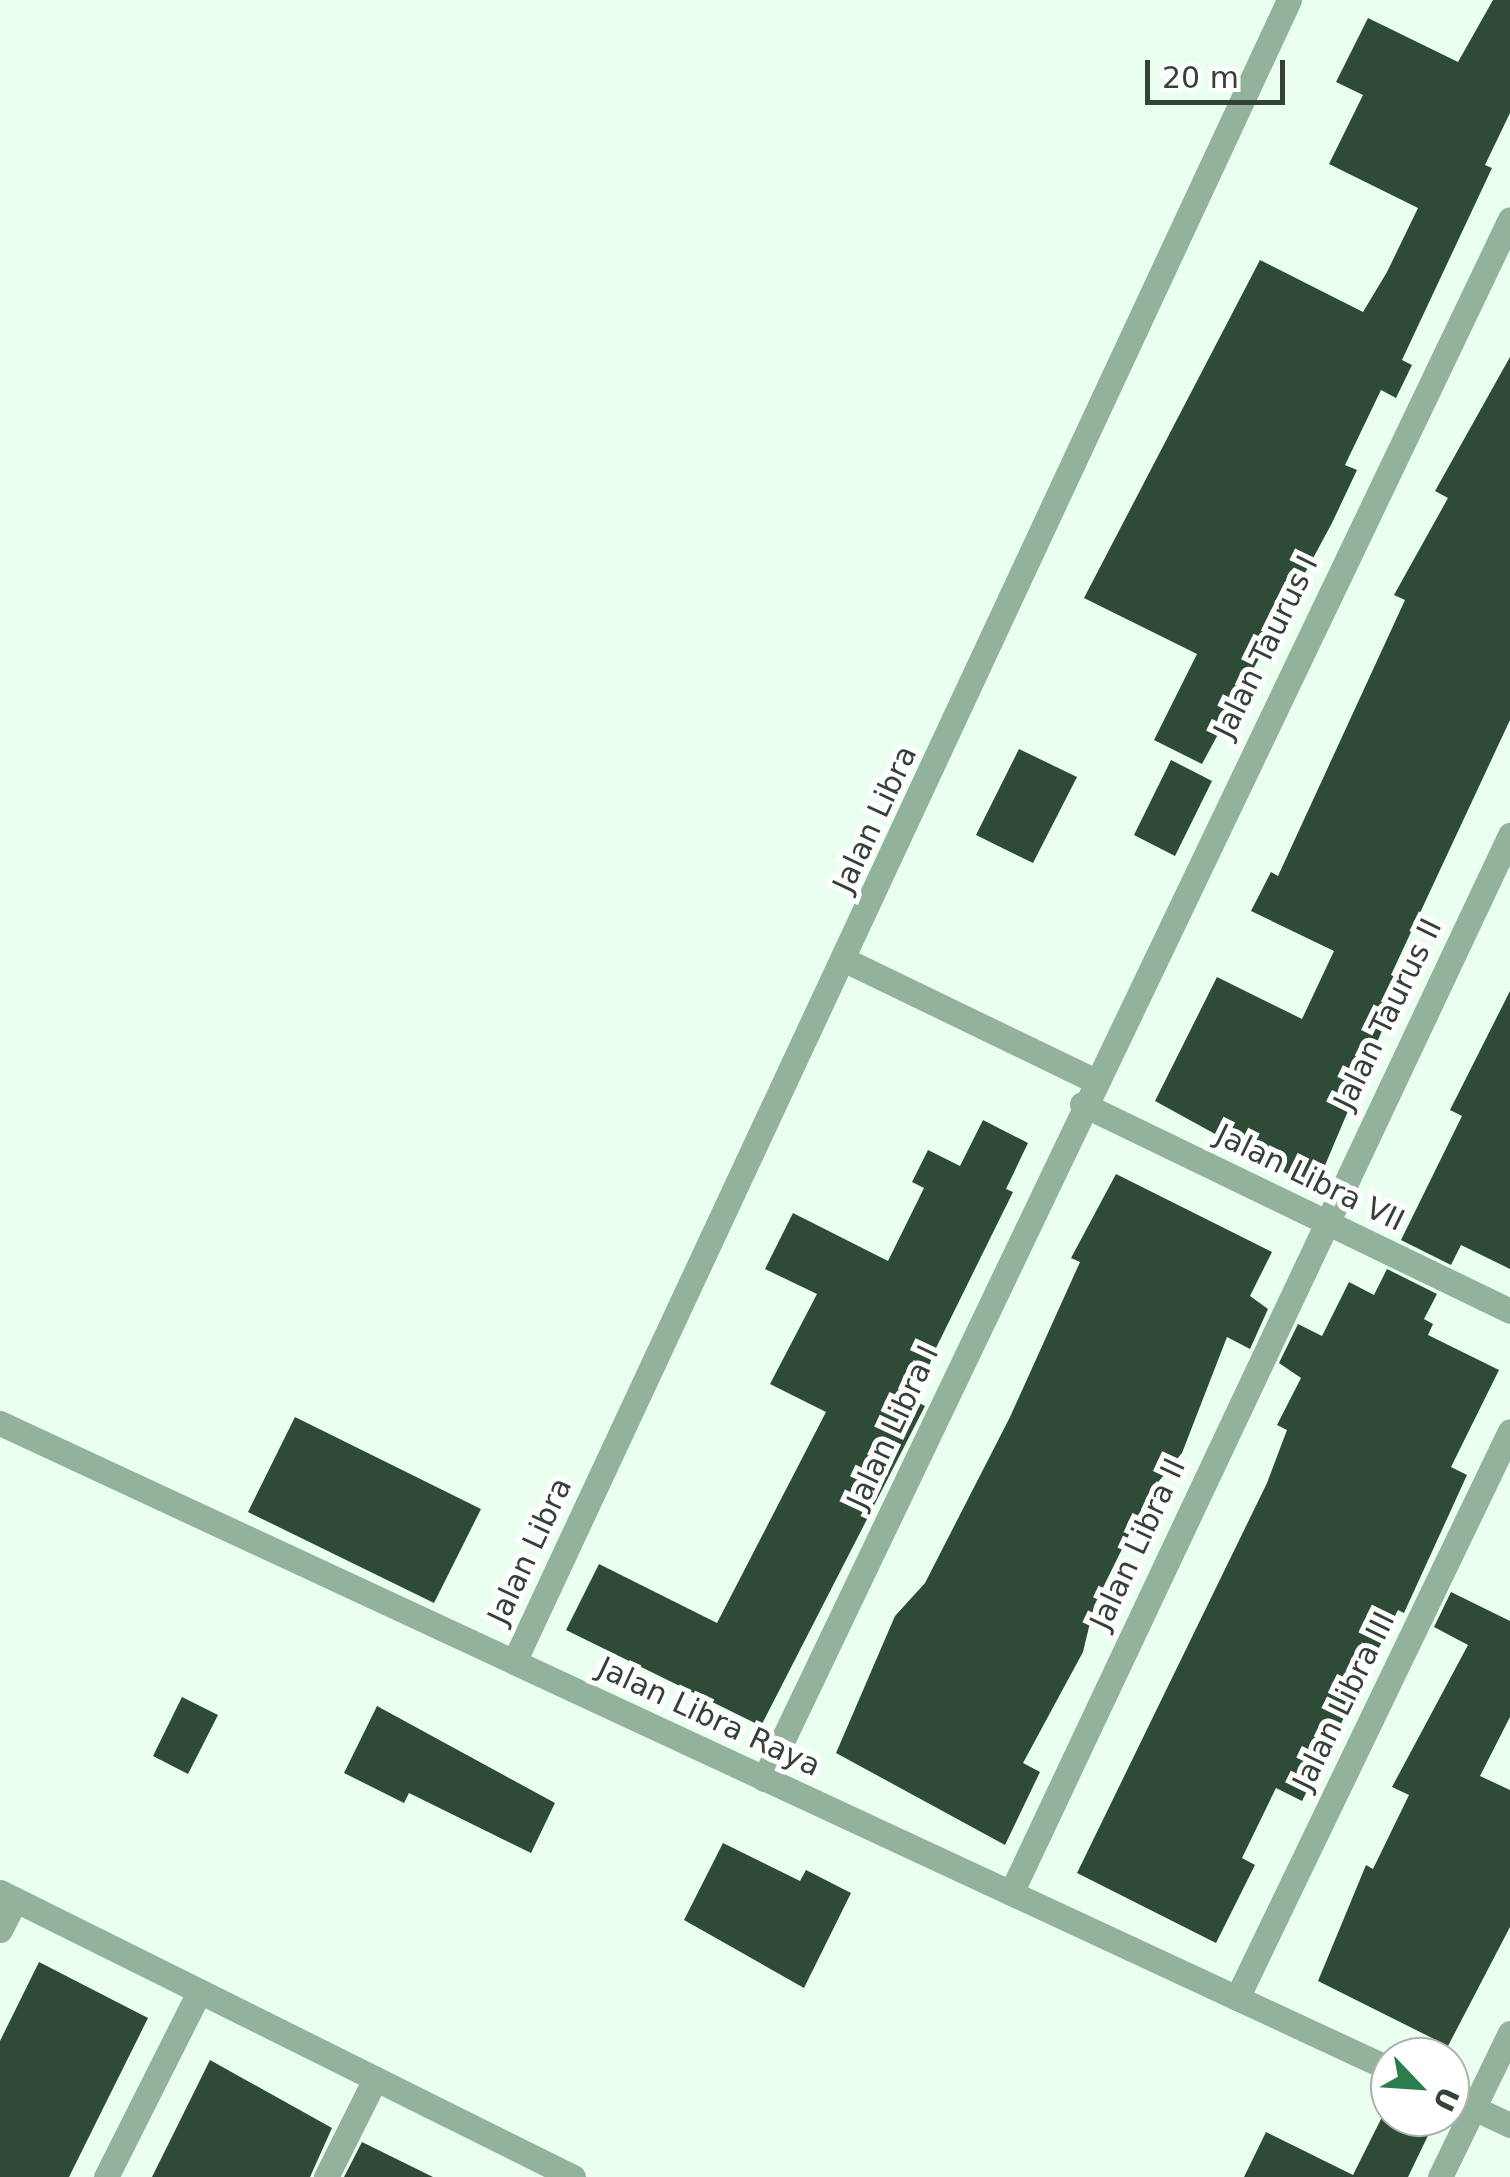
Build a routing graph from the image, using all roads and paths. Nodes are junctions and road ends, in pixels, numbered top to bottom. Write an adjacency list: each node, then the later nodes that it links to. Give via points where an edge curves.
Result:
1 (1289, 0): 4 (street, Jalan Libra)
2 (1510, 219): 5 (street, Jalan Taurus I)
3 (1510, 835): 7 (street, Jalan Taurus II)
4 (845, 960): 5 (street); 11 (street, Jalan Libra)
5 (1093, 1080): 6 (street, Jalan Taurus I)
6 (1082, 1104): 7 (street, Jalan Libra VII); 12 (street, Jalan Libra I)
7 (1324, 1222): 8 (street, Jalan Libra VII); 13 (street, Jalan Libra II)
8 (1510, 1312)
9 (0, 1423): 11 (street, Jalan Libra Raya)
10 (1510, 1431): 17 (street, Jalan Libra III)
11 (514, 1662): 12 (street, Jalan Libra Raya)
12 (764, 1778): 13 (street, Jalan Libra Raya)
13 (1011, 1893): 17 (street, Jalan Libra Raya)
14 (8, 1896): 15 (street); 16 (street)
15 (0, 1930)
16 (199, 1992): 20 (street); 26 (street)
17 (1237, 1998): 19 (street, Jalan Libra Raya)
18 (1510, 2033): 21 (street)
19 (1370, 2060)
20 (375, 2079): 25 (street); 27 (street)
21 (1470, 2090)
22 (1470, 2106): 23 (street)
23 (1510, 2125)
24 (1452, 2137): 29 (street)
25 (544, 2171): 28 (street)
26 (106, 2177)
27 (326, 2177)
28 (573, 2177)
29 (1440, 2177)

